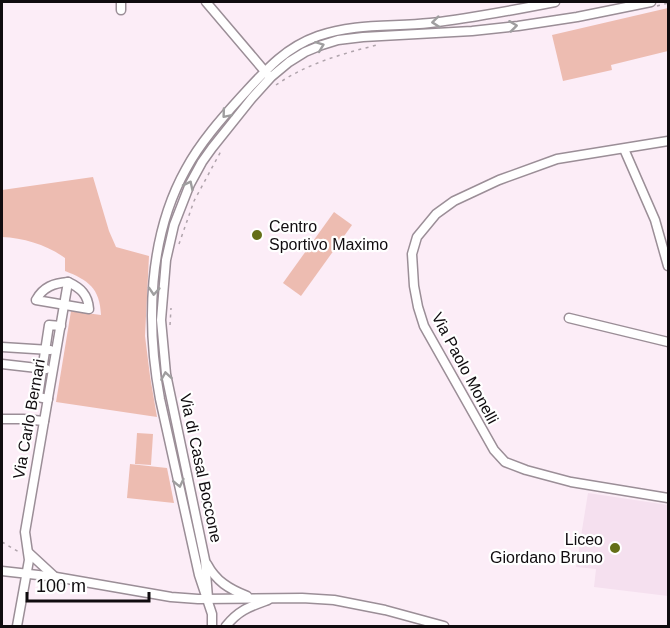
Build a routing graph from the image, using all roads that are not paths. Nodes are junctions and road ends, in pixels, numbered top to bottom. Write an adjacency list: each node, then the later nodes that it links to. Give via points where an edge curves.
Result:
1 (206, 2): 4 (street)
2 (555, 2): 4 (street, Via di Casal Boccone, one-way to 4, via 480,17 333,32 279,57)
3 (654, 4): 4 (street, Via di Casal Boccone, one-way to 3, via 305,52 345,39 518,26)
4 (271, 77): 24 (street, Via di Casal Boccone, one-way to 4, via 164,363 162,310 166,260 177,215 197,170); 28 (street, Via di Casal Boccone, one-way to 28, via 218,124 186,169 165,220 158,252 153,332 158,387 199,575)
5 (669, 141): 6 (street, Via Paolo Monelli)
6 (624, 149): 7 (street, via 655,220); 22 (street, Via Paolo Monelli, via 557,159 499,180 447,205 431,218 415,242 414,286 429,337 501,459 585,485)
7 (669, 266)
8 (68, 282): 9 (street, Via Carlo Bernari); 9 (street, via 88,298 89,309); 9 (street, via 45,288 36,300)
9 (65, 305): 11 (street, Via Carlo Bernari)
10 (568, 318): 12 (street)
11 (61, 326): 14 (street, via 49,325); 15 (street, Via Carlo Bernari)
12 (669, 342)
13 (2, 347): 14 (street)
14 (45, 349): 15 (street); 17 (street)
15 (57, 351): 18 (street, Via Carlo Bernari)
16 (2, 364): 17 (street)
17 (42, 368): 18 (street); 19 (street, via 38,397)
18 (53, 370): 19 (street, Via Carlo Bernari)
19 (48, 399): 21 (street, Via Carlo Bernari)
20 (2, 419): 21 (street)
21 (44, 421): 23 (street, Via Carlo Bernari, via 25,532)
22 (669, 498)
23 (29, 553): 26 (street, Via Carlo Bernari); 27 (street)
24 (205, 560): 28 (street, Via di Casal Boccone); 29 (street, via 224,585)
25 (2, 571): 26 (street)
26 (26, 573): 27 (street); 31 (street, Via Carlo Bernari)
27 (56, 578): 28 (street, via 171,597)
28 (208, 598): 29 (street); 32 (street)
29 (253, 598): 30 (street)
30 (274, 598): 33 (street, via 245,609); 34 (street, via 349,602)
31 (17, 627)
32 (212, 627)
33 (226, 627)
34 (444, 627)

